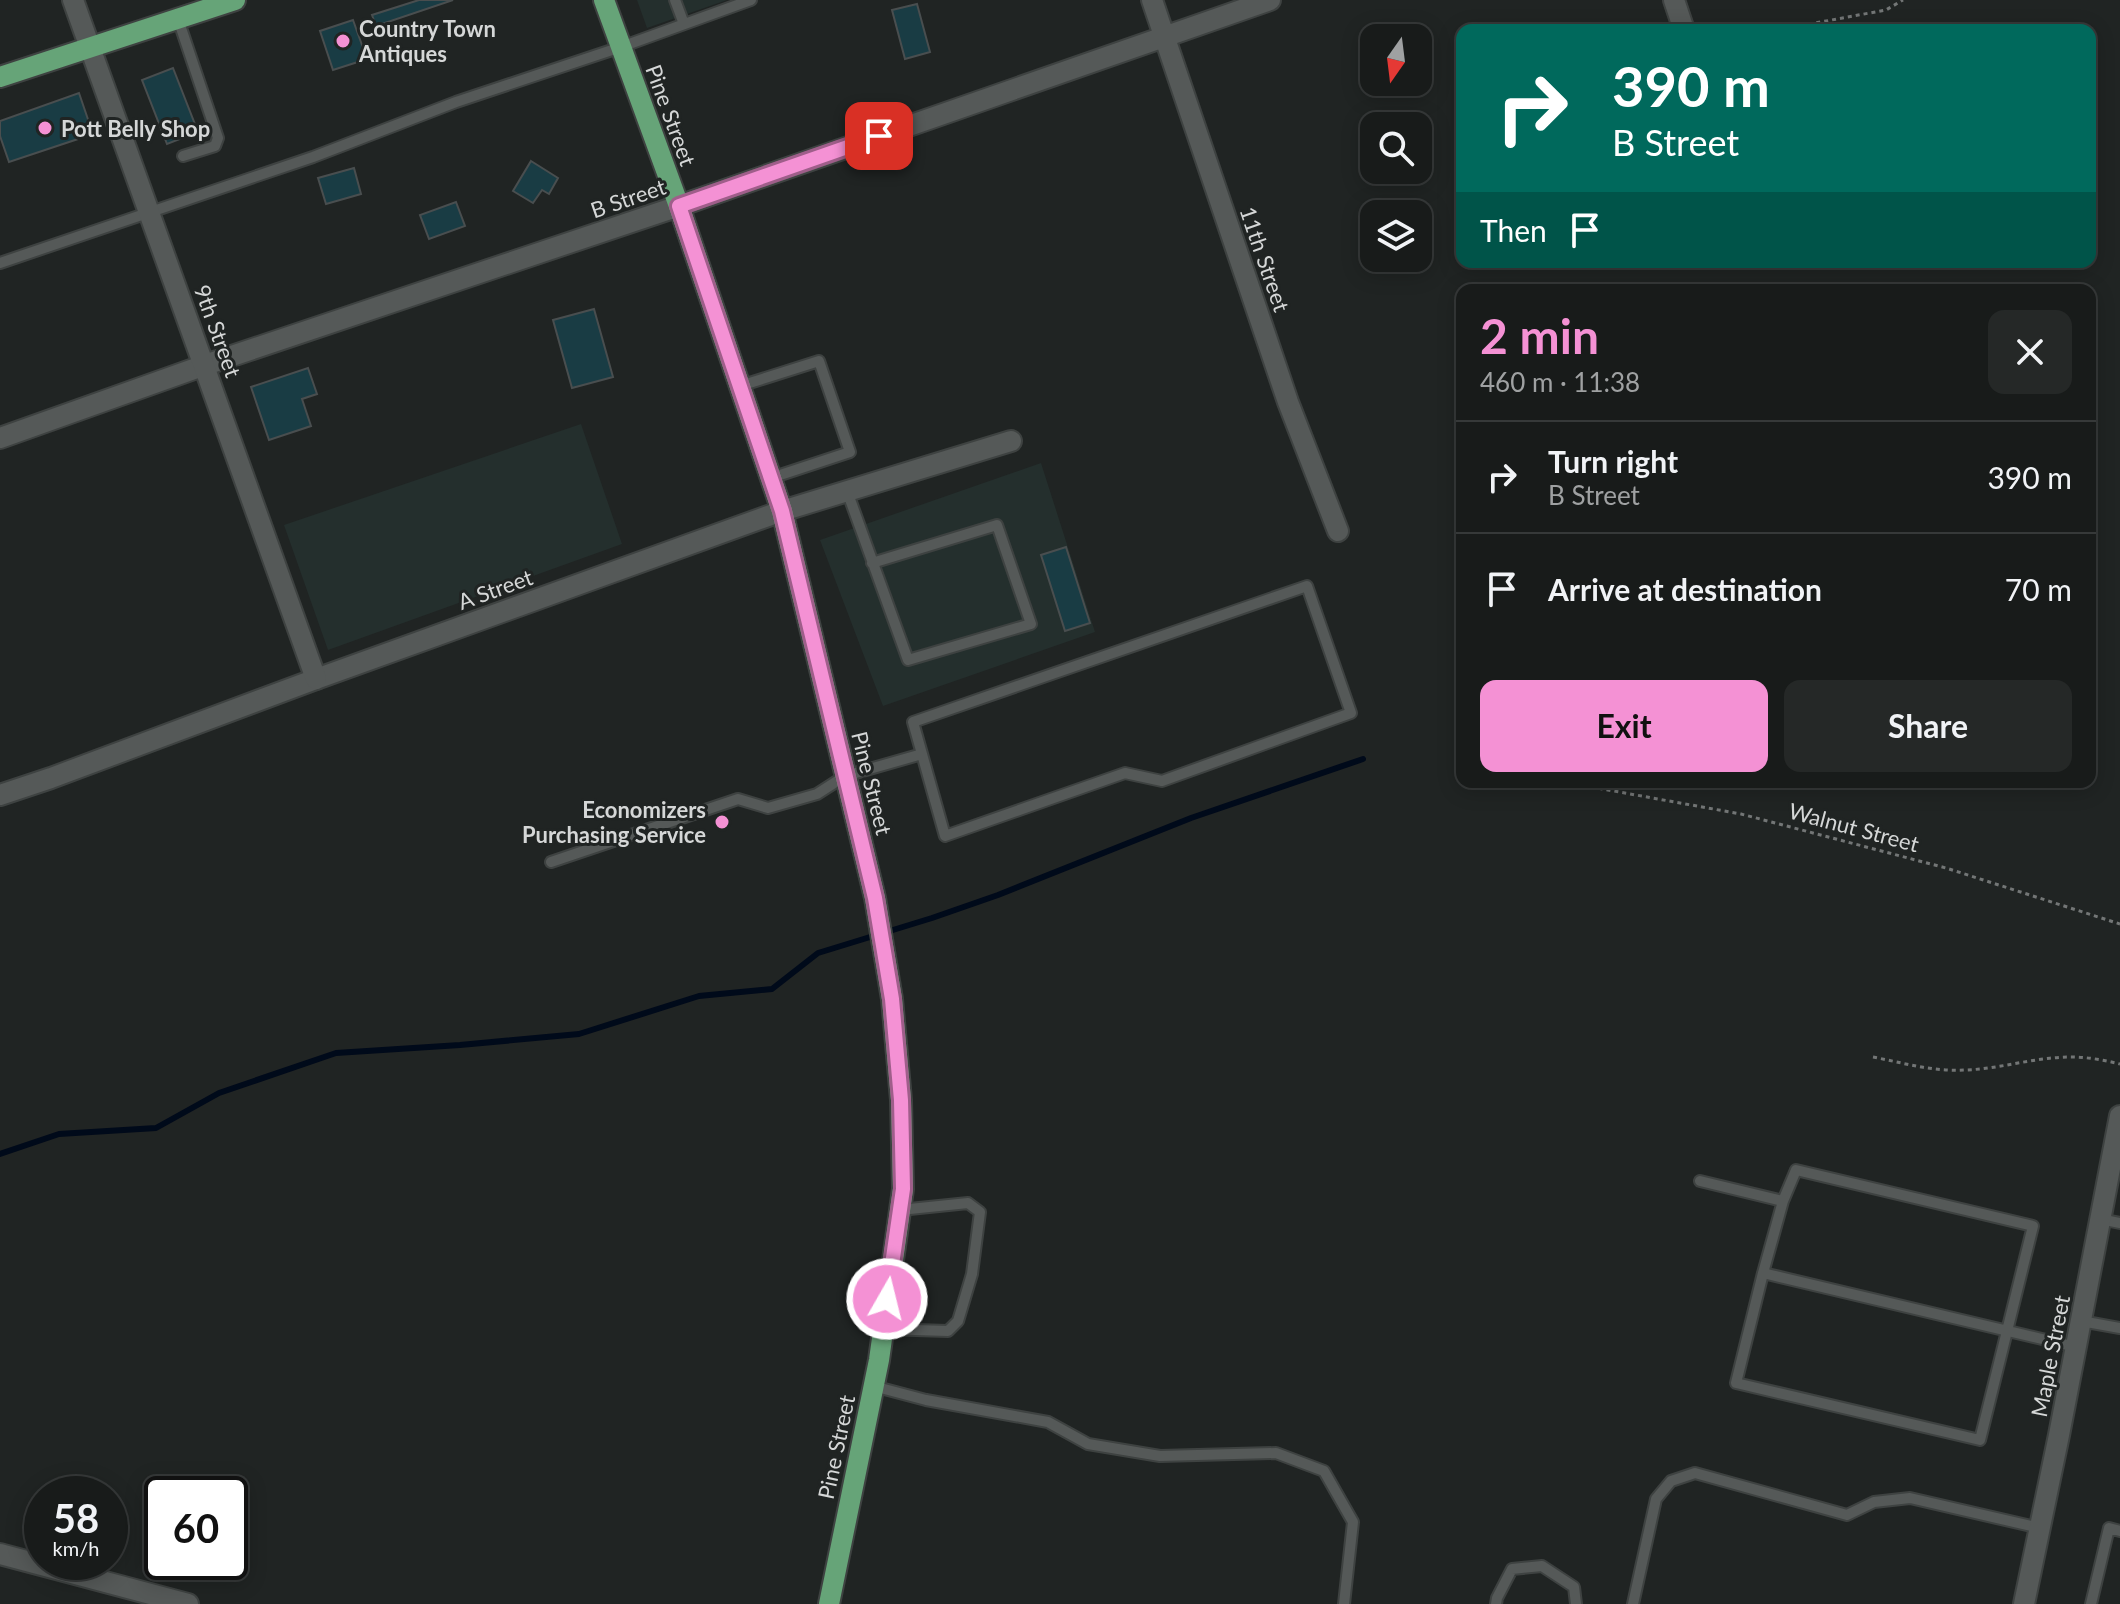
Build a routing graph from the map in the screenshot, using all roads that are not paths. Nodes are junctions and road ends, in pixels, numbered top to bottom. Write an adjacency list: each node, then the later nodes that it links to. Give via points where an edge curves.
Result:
1 (73, 0): 13 (street, 9th Street)
2 (235, 0): 9 (main road)
3 (604, 0): 14 (main road, Pine Street)
4 (675, 0): 10 (lane)
5 (751, 0): 10 (lane)
6 (1152, 0): 12 (street, 11th Street)
7 (1270, 0): 12 (street, B Street)
8 (1674, 0): 11 (street)
9 (178, 19): 13 (main road); 16 (lane, via 218,138 215,146)
10 (684, 24): 14 (lane)
11 (1682, 24)
12 (1165, 36): 17 (street, B Street); 27 (street, 11th Street, via 1288,402)
13 (90, 46): 15 (main road); 18 (street, 9th Street)
14 (621, 47): 17 (main road, Pine Street); 18 (lane)
15 (0, 77)
16 (183, 156)
17 (679, 206): 20 (street, B Street); 21 (main road, Pine Street)
18 (149, 213): 19 (lane); 20 (street, 9th Street)
19 (0, 263)
20 (205, 365): 22 (street, B Street); 29 (street, 9th Street)
21 (740, 386): 24 (main road, Pine Street); 24 (lane, via 819,361 850,452)
22 (0, 438)
23 (1011, 441): 25 (street, A Street)
24 (771, 478): 26 (main road, Pine Street)
25 (847, 491): 26 (street, A Street); 28 (lane)
26 (782, 511): 29 (street, A Street); 31 (main road, Pine Street)
27 (1338, 531)
28 (872, 563): 28 (lane, via 908,660 1031,624 997,525)
29 (316, 679): 32 (street, A Street)
30 (922, 754): 30 (lane, via 945,836 1125,773 1162,781 1351,713 1307,586 913,722); 31 (lane)
31 (845, 776): 33 (lane, via 805,798 768,808 738,799); 37 (main road, Pine Street, via 875,898 892,999 901,1100)
32 (0, 795)
33 (551, 862)
34 (2120, 1116): 38 (street, Maple Street)
35 (1700, 1181): 36 (lane)
36 (1783, 1201): 39 (lane); 43 (lane, via 1796,1170 2033,1226)
37 (900, 1210): 42 (main road, Pine Street); 42 (lane, via 968,1203 980,1212 972,1274 958,1321 948,1331)
38 (2110, 1221): 40 (street, Maple Street)
39 (1763, 1273): 43 (lane); 43 (lane, via 1736,1383 1752,1387 1980,1440)
40 (2081, 1321): 41 (lane); 44 (street, Maple Street)
41 (2120, 1328)
42 (883, 1329): 45 (main road, Pine Street)
43 (2008, 1331): 44 (lane)
44 (2076, 1347): 46 (street, Maple Street)
45 (873, 1386): 50 (main road, Pine Street); 51 (lane, via 1048,1422 1088,1444 1160,1456 1276,1453 1324,1471 1353,1522)
46 (2040, 1528): 54 (lane, via 1910,1498 1874,1502 1847,1515 1695,1473 1671,1481 1656,1499); 55 (street, Maple Street)
47 (2120, 1531): 56 (lane, via 2109,1528)
48 (0, 1554): 49 (street)
49 (188, 1604)
50 (829, 1604)
51 (1344, 1604)
52 (1496, 1604): 53 (lane, via 1512,1569 1542,1566 1574,1587)
53 (1576, 1604)
54 (1633, 1604)
55 (2024, 1604)
56 (2091, 1604)

